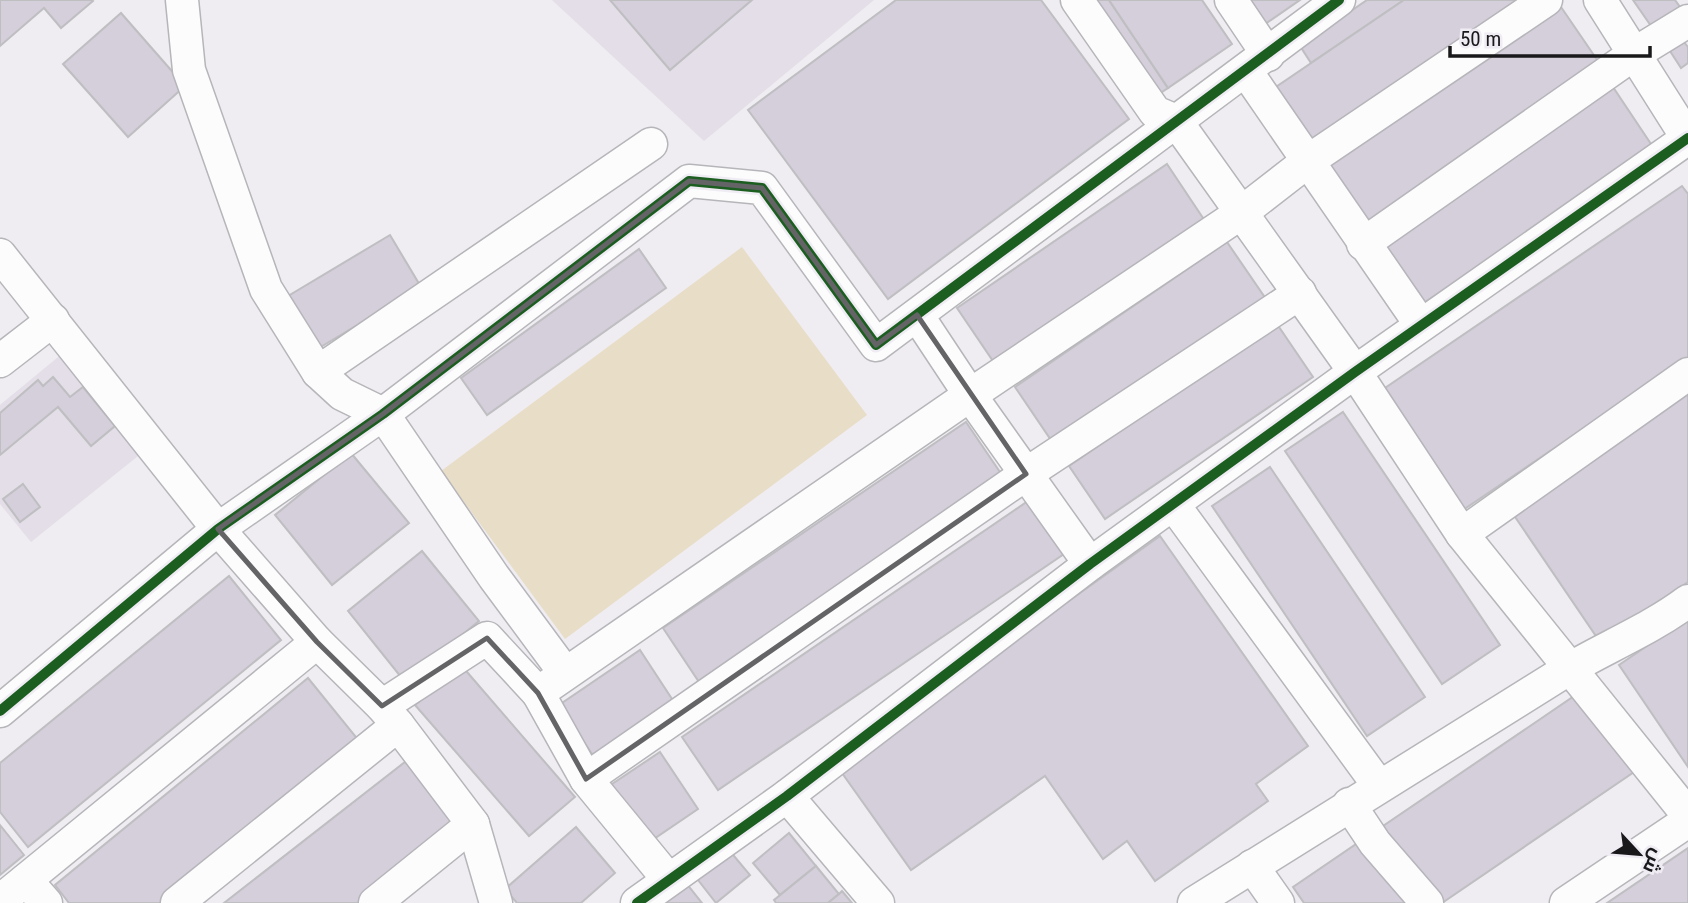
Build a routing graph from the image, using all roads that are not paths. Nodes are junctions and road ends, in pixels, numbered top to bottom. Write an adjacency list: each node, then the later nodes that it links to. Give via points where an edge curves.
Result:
1 (182, 0): 22 (street, via 189,70 267,289)
2 (1077, 0): 10 (street, via 1155,112)
3 (1231, 0): 9 (street)
4 (1339, 0): 9 (street)
5 (1545, 0): 13 (street)
6 (1600, 0): 8 (street)
7 (1688, 21): 8 (street)
8 (1634, 54): 11 (street); 15 (street)
9 (1257, 63): 10 (street); 13 (street)
10 (1176, 121): 14 (street); 18 (street)
11 (1688, 138): 20 (street)
12 (652, 144): 22 (street)
13 (1308, 161): 14 (street); 15 (street)
14 (1241, 212): 17 (street); 25 (street)
15 (1363, 244): 20 (street)
16 (0, 255): 19 (street)
17 (1300, 293): 23 (street); 27 (street)
18 (917, 315): 25 (street); 26 (street, via 876,345 762,188 689,181)
19 (53, 320): 21 (street); 29 (street)
20 (1421, 325): 23 (street)
21 (0, 361)
22 (318, 372): 26 (street, via 342,394)
23 (1355, 372): 28 (street); 30 (street)
24 (1688, 374): 30 (street)
25 (970, 395): 27 (street); 35 (street)
26 (383, 414): 29 (street); 35 (street)
27 (1026, 474): 31 (street); 39 (street)
28 (1173, 504): 31 (street); 40 (street)
29 (218, 529): 33 (street); 37 (street)
30 (1462, 534): 34 (street)
31 (1090, 564): 41 (street)
32 (1688, 601): 34 (street)
33 (317, 642): 38 (street); 48 (street)
34 (1571, 668): 40 (street); 43 (street)
35 (565, 673): 36 (street)
36 (538, 693): 38 (street, via 487,638); 39 (street)
37 (0, 711)
38 (390, 715): 45 (street); 50 (street)
39 (586, 779): 47 (street)
40 (1379, 786): 42 (street)
41 (787, 796): 47 (street); 54 (street)
42 (1349, 804): 46 (street); 57 (street, via 1374,843)
43 (1688, 815)
44 (1688, 821): 58 (street)
45 (473, 824): 51 (street); 52 (street)
46 (1252, 866): 55 (street); 56 (street)
47 (668, 879): 53 (street)
48 (36, 892): 49 (street)
49 (0, 901)
50 (177, 903)
51 (374, 903)
52 (496, 903)
53 (637, 903)
54 (878, 903)
55 (1194, 903)
56 (1278, 903)
57 (1427, 903)
58 (1566, 903)

